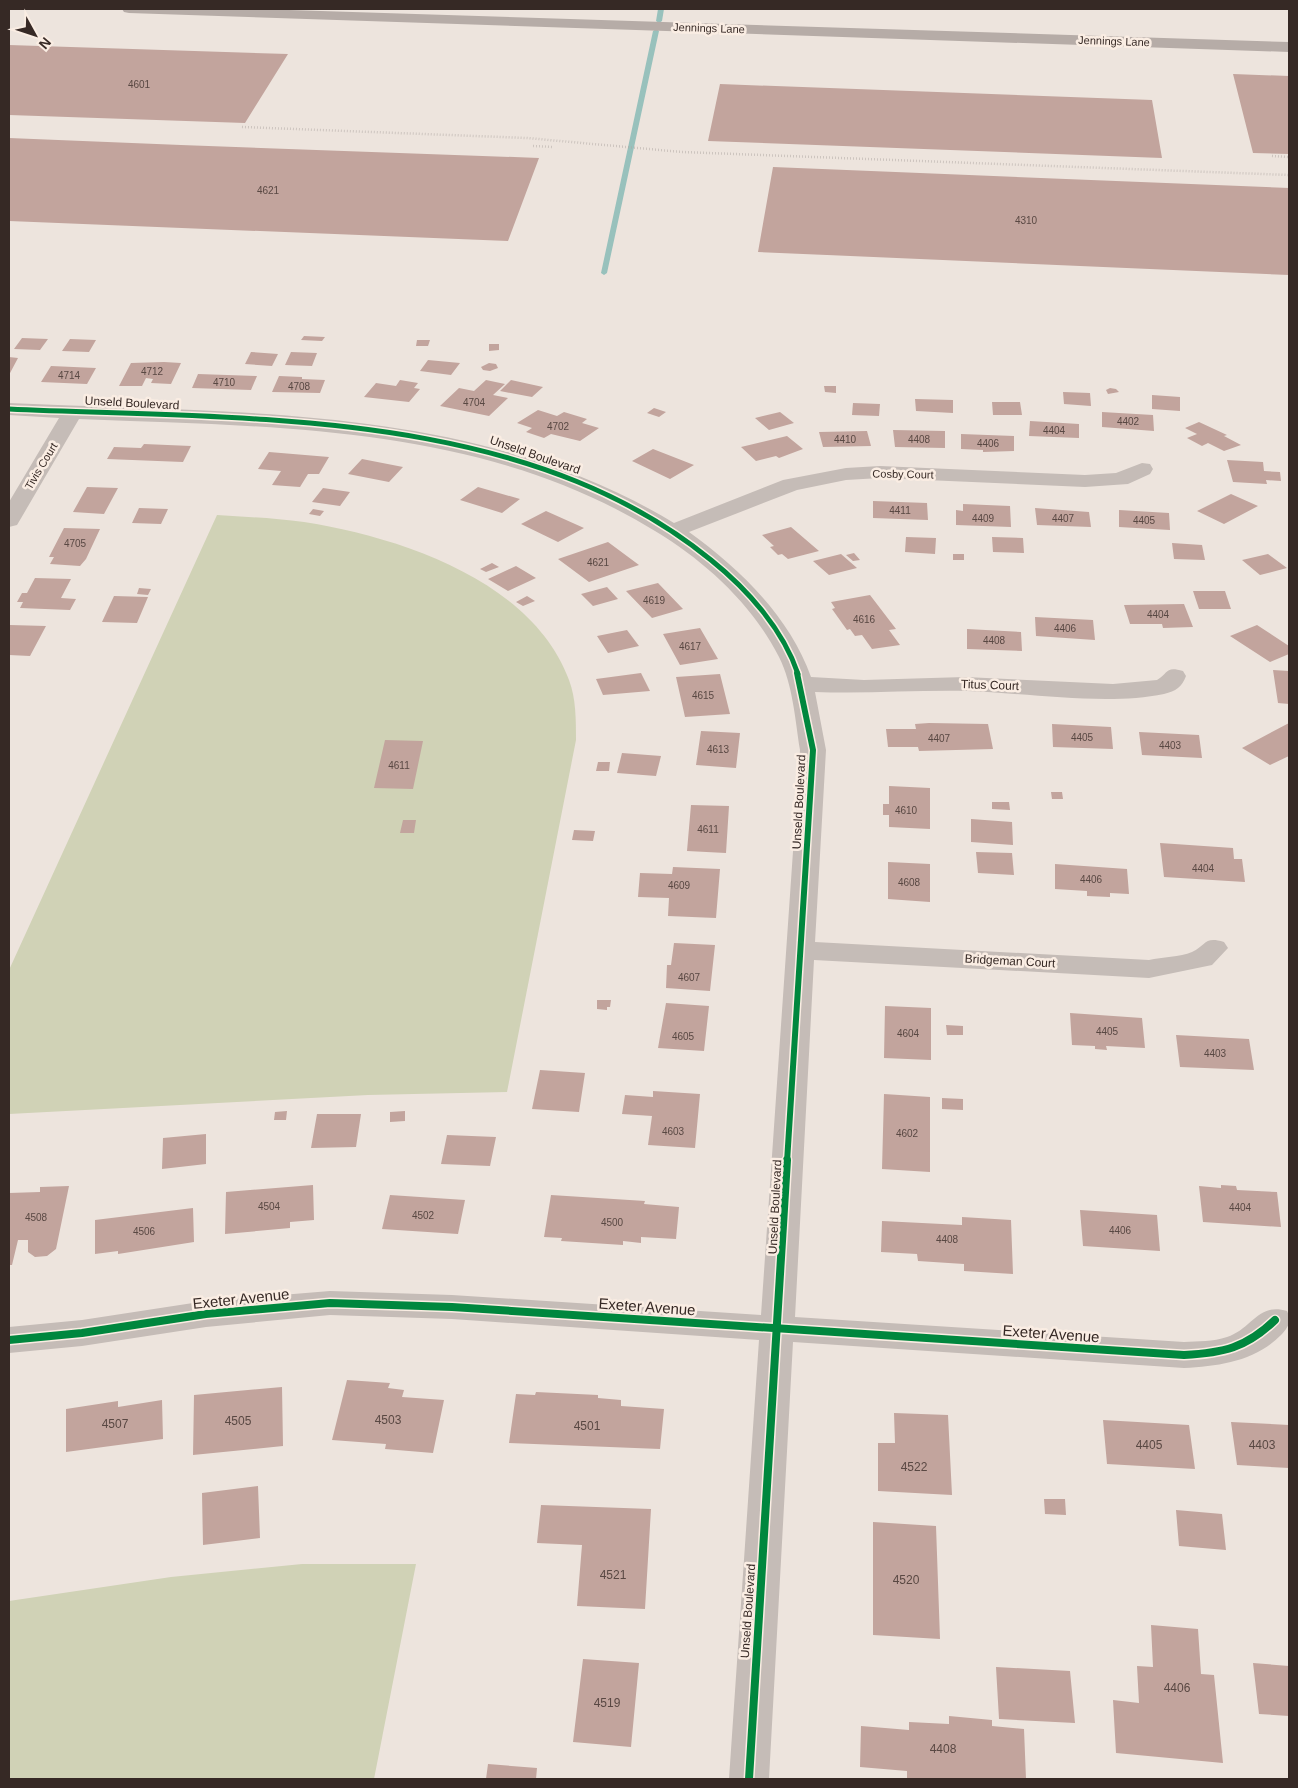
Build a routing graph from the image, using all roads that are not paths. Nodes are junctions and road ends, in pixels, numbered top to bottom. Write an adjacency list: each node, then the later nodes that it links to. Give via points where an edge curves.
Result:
1 (129, 9): 2 (street, Jennings Lane)
2 (1289, 47)
3 (9, 409): 4 (street, Unseld Boulevard)
4 (73, 412): 6 (street, Tivis Court); 7 (street, Unseld Boulevard, via 304,421 413,434 477,447 557,472)
5 (1142, 470): 7 (street, Cosby Court, via 1120,478 1093,481 880,472 846,474 791,485)
6 (9, 520)
7 (672, 531): 9 (street, Unseld Boulevard, via 721,567 761,610 792,658)
8 (1174, 676): 9 (street, Titus Court, via 1171,683 1162,687 1113,691 965,684 864,687)
9 (800, 684): 11 (street, Unseld Boulevard, via 813,750)
10 (1214, 948): 11 (street, Bridgeman Court, via 1202,959 1148,969)
11 (801, 950): 13 (street, Unseld Boulevard)
12 (1275, 1320): 13 (street, Exeter Avenue, via 1259,1337 1244,1345 1217,1353 1184,1355)
13 (777, 1328): 14 (street, Exeter Avenue, via 452,1307 330,1303 206,1314 82,1334); 15 (street, Unseld Boulevard)
14 (9, 1340)
15 (749, 1779)

